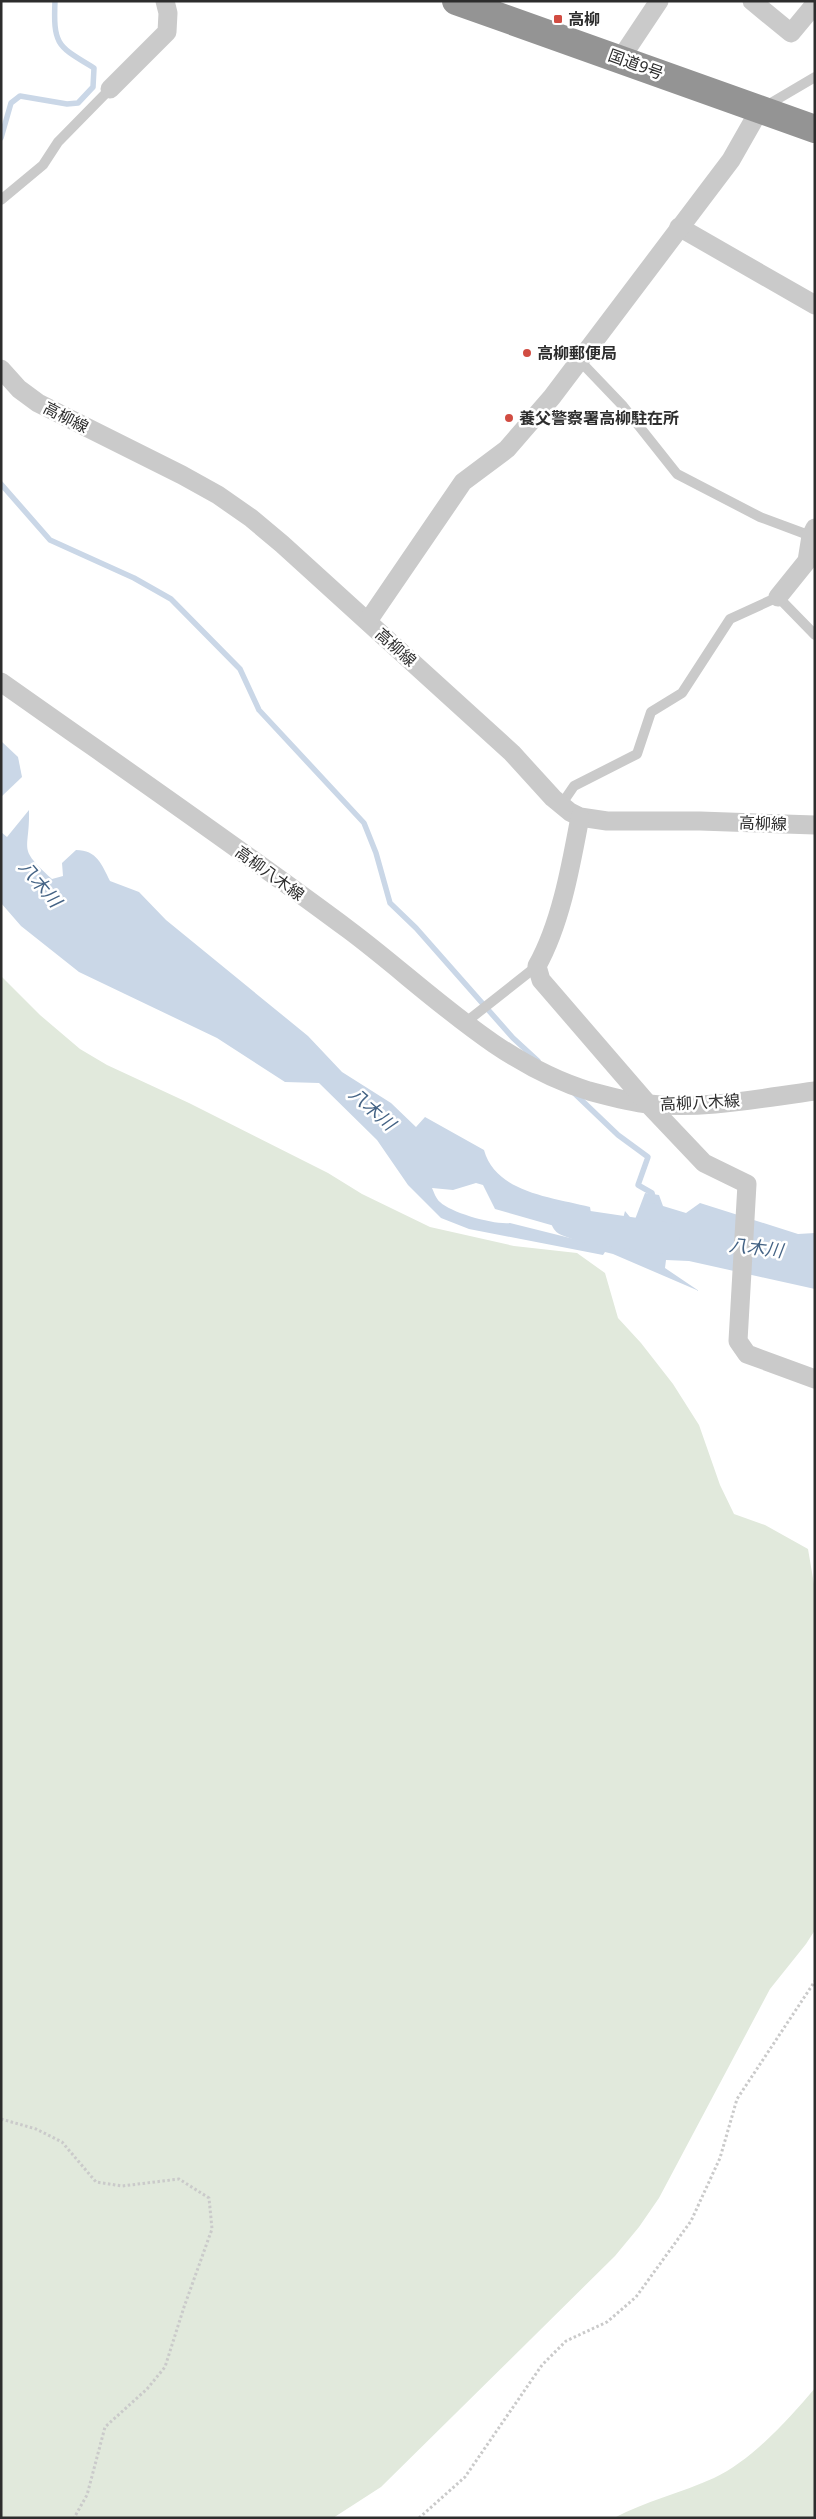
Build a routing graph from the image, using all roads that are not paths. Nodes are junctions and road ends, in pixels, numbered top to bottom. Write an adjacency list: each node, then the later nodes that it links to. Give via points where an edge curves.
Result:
1 (165, 1): 8 (street, via 167,32)
2 (456, 1): 6 (highway, 国道9号)
3 (659, 1): 6 (street)
4 (752, 1): 5 (street, via 791,33)
5 (815, 4)
6 (621, 58): 9 (highway, 国道9号)
7 (815, 77): 9 (lane)
8 (110, 89): 11 (lane, via 58,142 43,165)
9 (760, 109): 10 (highway, 国道9号); 12 (street, via 731,160)
10 (815, 129)
11 (1, 200)
12 (679, 227): 13 (street); 14 (street)
13 (815, 304)
14 (579, 360): 16 (lane, via 623,406 677,474 760,517); 18 (street, via 507,449 463,482)
15 (1, 369): 18 (street, 高柳線, via 15,386 38,402 166,466 234,506 282,544)
16 (813, 532): 17 (street, via 807,561)
17 (778, 597): 19 (lane); 21 (lane, via 730,619 682,693 651,712 637,754 574,786)
18 (368, 622): 21 (street, 高柳線, via 512,753)
19 (815, 635)
20 (1, 682): 25 (street, 高柳八木線)
21 (561, 806): 22 (street, 高柳線)
22 (580, 817): 23 (street, 高柳線, via 624,822 700,821); 24 (street, via 571,868 546,951)
23 (815, 826)
24 (537, 966): 25 (lane); 27 (street, via 541,980)
25 (473, 1017): 27 (street, 高柳八木線, via 536,1070 586,1090)
26 (815, 1092): 27 (street, 高柳八木線, via 715,1103)
27 (648, 1104): 28 (street, via 704,1162 747,1184 738,1341 747,1354)
28 (815, 1379)

